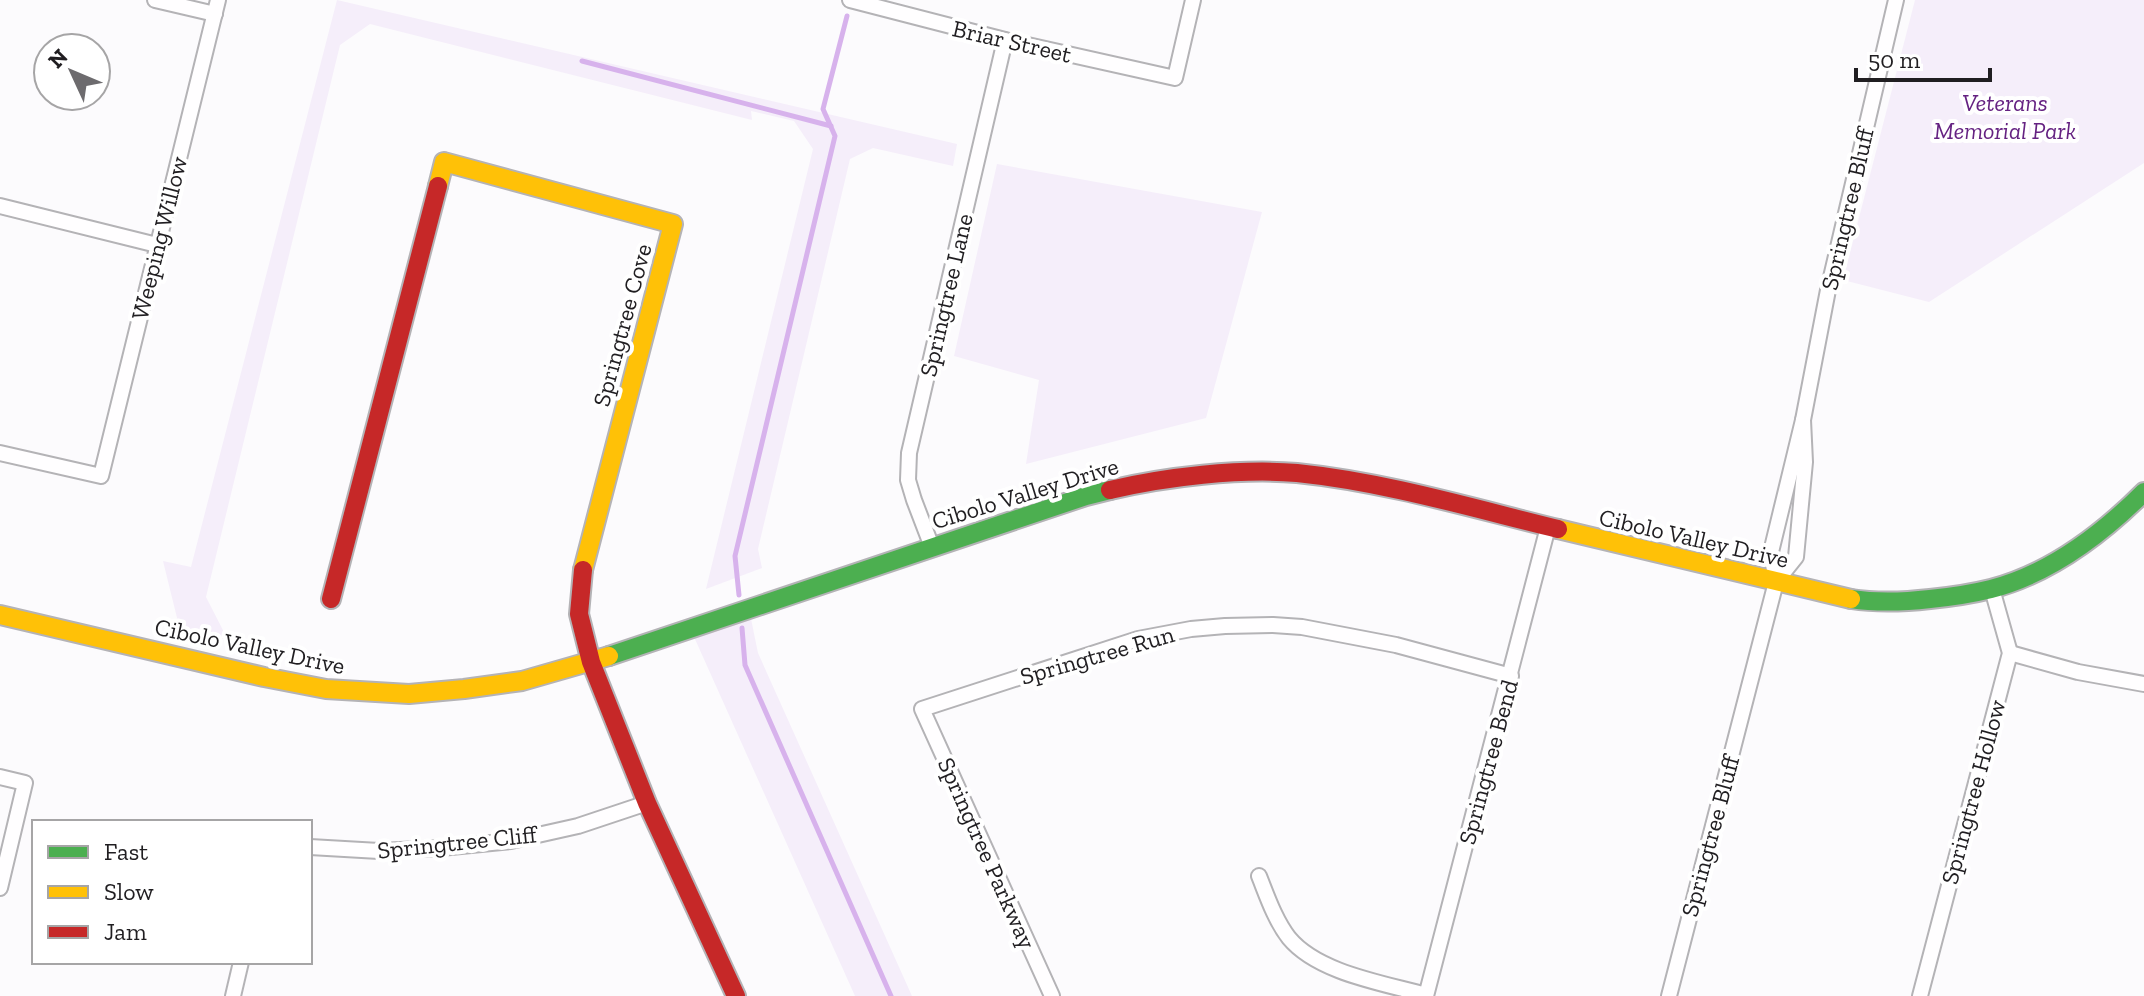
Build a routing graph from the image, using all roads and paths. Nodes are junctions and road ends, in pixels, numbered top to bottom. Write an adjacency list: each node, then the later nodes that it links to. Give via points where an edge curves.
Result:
1 (155, 0): 5 (street)
2 (850, 0): 6 (street, Briar Street)
3 (1193, 0): 6 (street, Briar Street, via 1175,78)
4 (1896, 0): 9 (street, Springtree Bluff)
5 (216, 7): 8 (street, Weeping Willow)
6 (1005, 40): 13 (street, Springtree Lane, via 909,453 908,480)
7 (0, 206): 8 (street)
8 (157, 245): 10 (street, Weeping Willow, via 101,476)
9 (1803, 420): 14 (street, Springtree Bluff, via 1771,552); 14 (street, Springtree Bluff, via 1805,462 1796,557)
10 (0, 453)
11 (2144, 492): 15 (main road, Cibolo Valley Drive, via 2095,537 2052,564)
12 (1548, 527): 13 (main road, Cibolo Valley Drive, via 1378,485 1249,472 1149,481); 14 (main road, Cibolo Valley Drive); 20 (street, Springtree Bend)
13 (932, 547): 19 (main road, Cibolo Valley Drive)
14 (1776, 582): 15 (main road, Cibolo Valley Drive, via 1854,600 1894,603); 33 (street, Springtree Bluff)
15 (1992, 589): 18 (street)
16 (331, 599): 19 (main road, Springtree Cove, via 444,162 673,224 581,578 579,614)
17 (0, 615): 19 (main road, Cibolo Valley Drive, via 341,690 409,694 464,689 522,681)
18 (2010, 653): 21 (street); 34 (street, Springtree Hollow)
19 (591, 662): 24 (main road, Springtree Cove)
20 (1511, 676): 22 (street, Springtree Run, via 1302,627 1225,626 1138,639); 32 (street, Springtree Bend)
21 (2144, 684)
22 (922, 709): 31 (street, Springtree Parkway)
23 (0, 777): 27 (street, via 25,783)
24 (647, 803): 25 (street, Springtree Cliff, via 511,841 379,851); 30 (main road, Springtree Cove)
25 (312, 847)
26 (1259, 876): 32 (street, via 1279,921 1304,953 1335,969)
27 (0, 888)
28 (241, 964): 29 (street)
29 (233, 996)
30 (736, 996)
31 (1052, 996)
32 (1426, 996)
33 (1669, 996)
34 (1920, 996)

